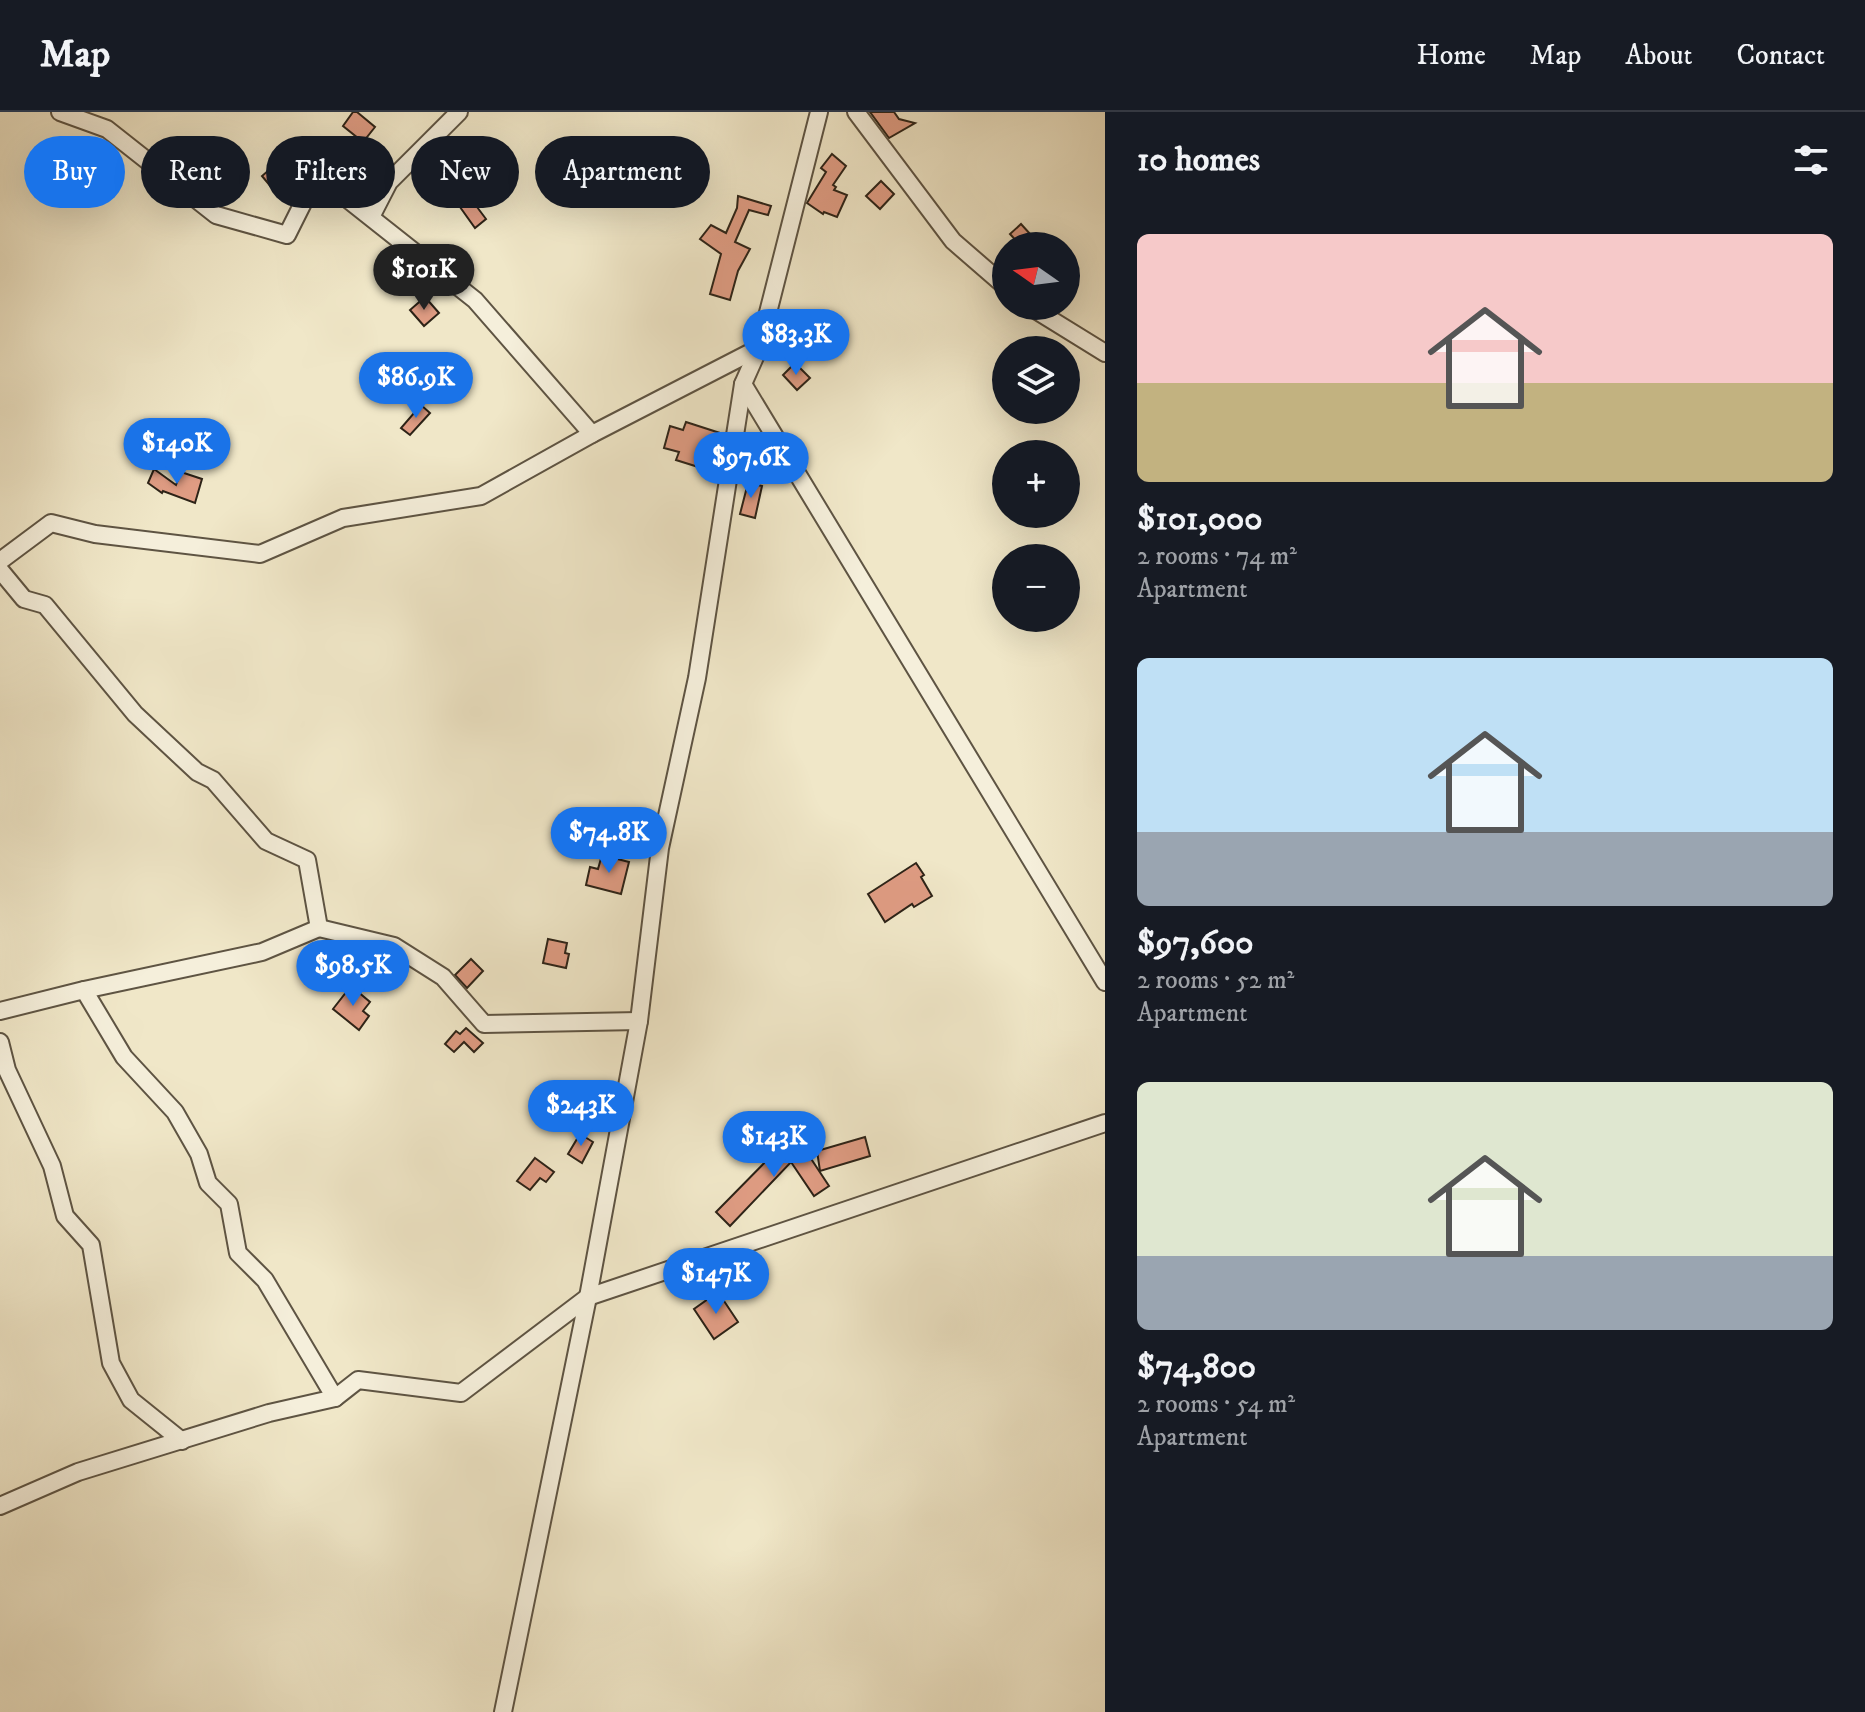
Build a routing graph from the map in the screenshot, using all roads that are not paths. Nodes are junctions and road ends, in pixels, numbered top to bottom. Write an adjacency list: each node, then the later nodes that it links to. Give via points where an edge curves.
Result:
1 (60, 112): 5 (street, via 107,129 216,215 287,235 317,175)
2 (459, 112): 5 (street, via 389,182)
3 (819, 112): 8 (street)
4 (856, 112): 6 (street, via 953,241)
5 (371, 217): 11 (street, via 475,300)
6 (992, 275)
7 (1052, 320): 9 (street)
8 (759, 348): 10 (street); 11 (street)
9 (1105, 353)
10 (743, 384): 15 (street); 18 (street, via 697,678 660,848)
11 (592, 434): 12 (street, via 481,496 343,518 260,554 95,534 51,523)
12 (0, 561)
13 (0, 570): 14 (street, via 24,599 45,605 135,714 197,772 213,780 266,841 307,860)
14 (319, 928): 16 (street, via 262,952); 18 (street, via 394,946 443,977 484,1024)
15 (1105, 982)
16 (84, 990): 17 (street); 22 (street, via 124,1057 175,1112 199,1154 208,1183 229,1204 238,1253 265,1280)
17 (0, 1011)
18 (639, 1021): 21 (street)
19 (0, 1042): 23 (street, via 7,1070 52,1166 65,1216 91,1245 111,1363 131,1400)
20 (1105, 1123): 21 (street)
21 (588, 1297): 22 (street, via 461,1393 358,1380); 25 (street)
22 (335, 1398): 23 (street)
23 (182, 1441): 24 (street, via 78,1472)
24 (0, 1506)
25 (503, 1712)

